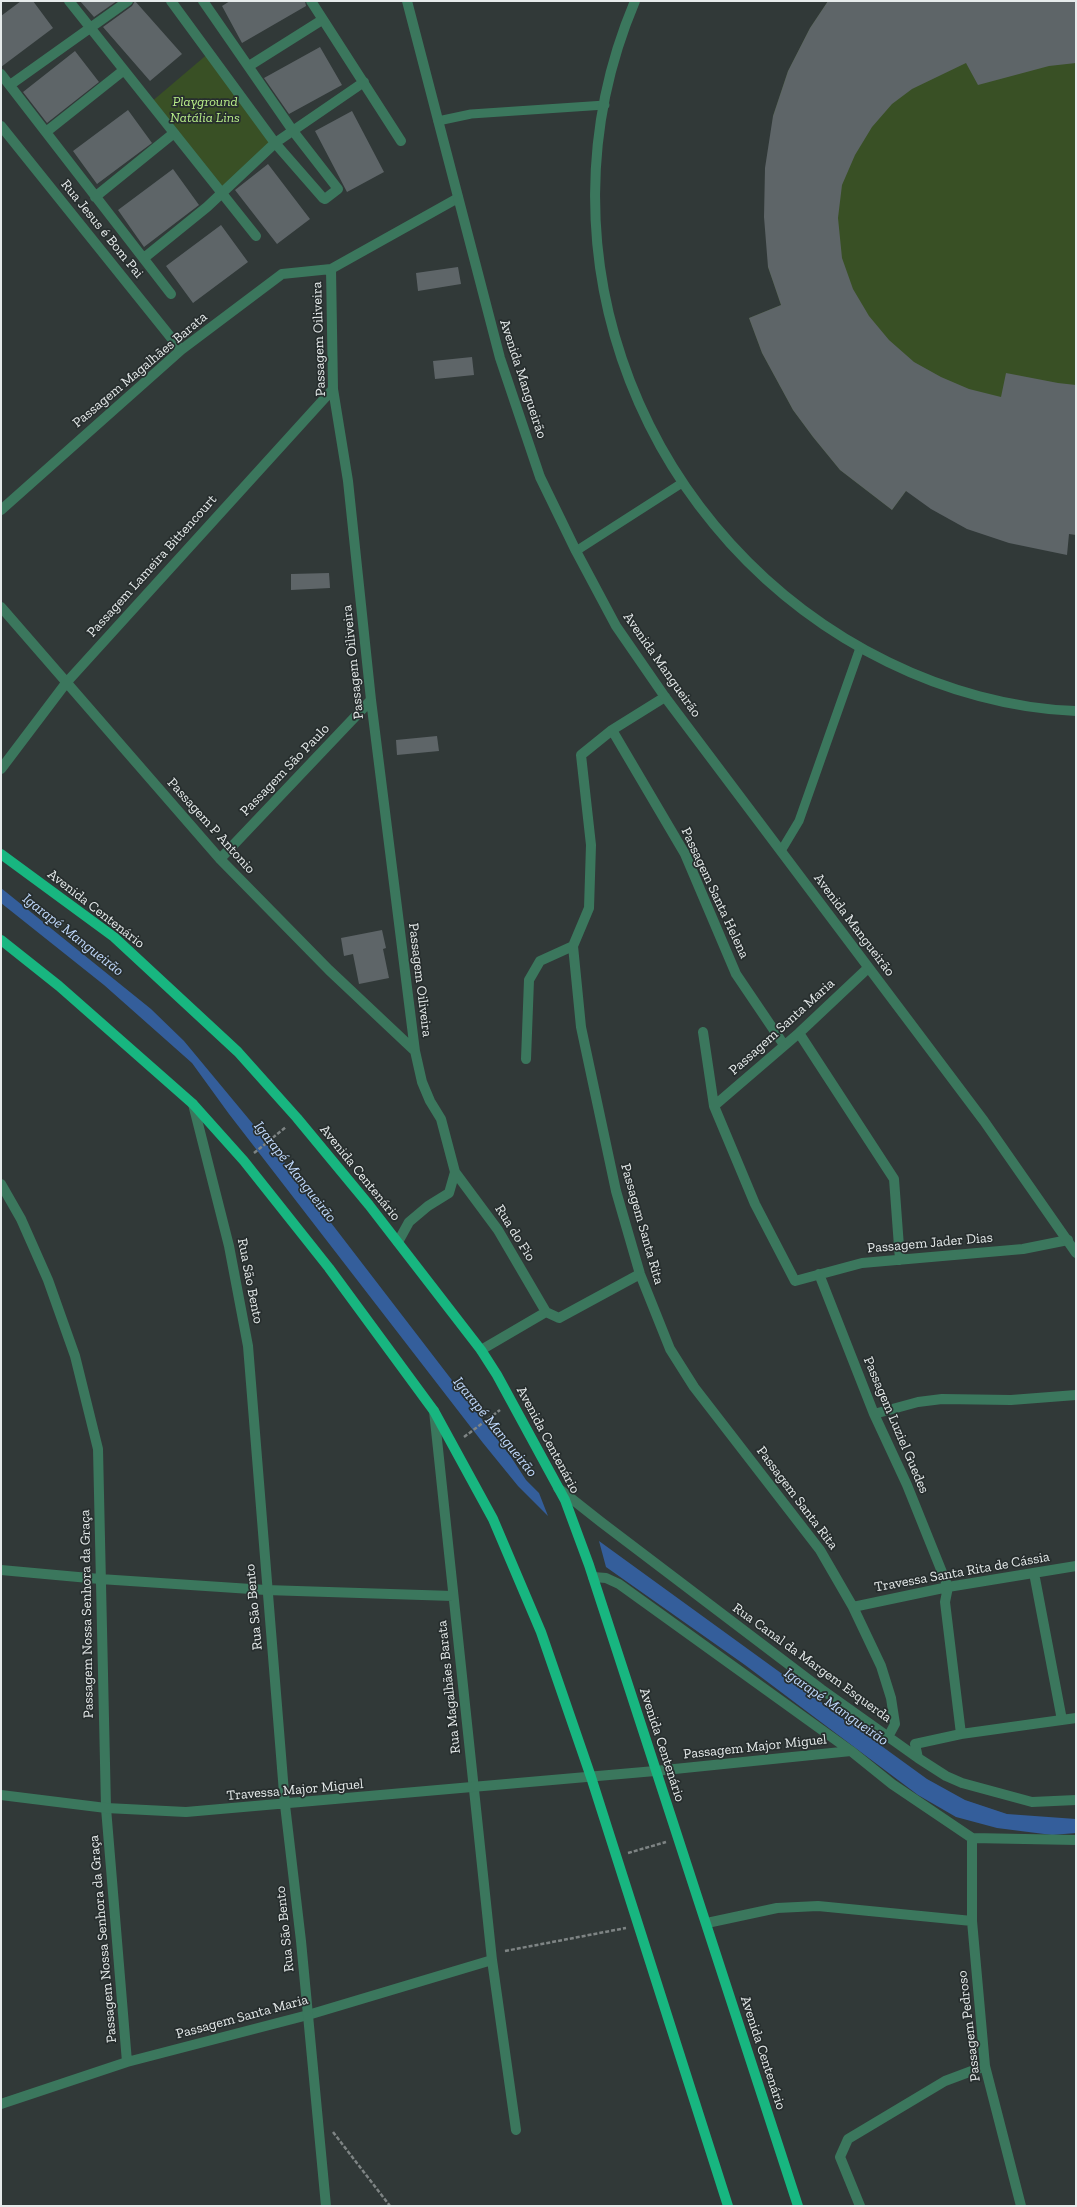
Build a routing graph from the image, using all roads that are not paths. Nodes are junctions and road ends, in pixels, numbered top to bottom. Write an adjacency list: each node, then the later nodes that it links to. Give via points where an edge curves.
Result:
1 (68, 1): 9 (street)
2 (128, 1): 9 (street)
3 (171, 1): 22 (street)
4 (203, 1): 10 (street)
5 (311, 1): 8 (street)
6 (407, 1): 16 (street, Avenida Mangueirão)
7 (635, 1): 15 (street, via 611,74)
8 (322, 20): 10 (street); 13 (street)
9 (89, 27): 11 (street); 14 (street)
10 (249, 66): 18 (street)
11 (124, 70): 19 (street); 20 (street)
12 (1, 74): 14 (street)
13 (364, 82): 18 (street); 21 (street)
14 (10, 85): 19 (street)
15 (605, 105): 16 (lane, via 471,114); 32 (street, via 600,129 596,185 598,241 606,297 619,351 638,403)
16 (438, 121): 25 (street, Avenida Mangueirão)
17 (1, 126): 30 (street, Rua Jesus é Bom Pai)
18 (293, 131): 22 (street); 22 (street, via 338,189 325,199)
19 (46, 132): 24 (street)
20 (174, 133): 23 (street); 24 (street)
21 (401, 141)
22 (275, 143): 23 (street)
23 (221, 193): 26 (street); 27 (street)
24 (95, 197): 27 (street)
25 (458, 198): 28 (street, Passagem Magalhães Barata); 34 (street, Avenida Mangueirão, via 500,358 540,477)
26 (256, 236)
27 (144, 258): 29 (street)
28 (331, 269): 30 (street, Passagem Magalhães Barata, via 282,274); 31 (street, Passagem Oiliveira)
29 (171, 294)
30 (181, 350): 33 (street, Passagem Magalhães Barata)
31 (333, 389): 37 (street, Passagem Lameira Bittencourt); 39 (street, Passagem Oiliveira, via 348,481)
32 (682, 483): 34 (lane); 36 (street, via 729,544 769,584 812,618)
33 (1, 510)
34 (576, 552): 38 (street, Avenida Mangueirão, via 616,626)
35 (1, 607): 37 (street, Passagem P Antonio)
36 (860, 648): 40 (street, via 910,672 962,691 1016,704); 43 (lane, via 799,821)
37 (66, 683): 42 (street, Passagem Lameira Bittencourt); 45 (street, Passagem P Antonio)
38 (665, 696): 41 (street, Passagem Santa Rita); 43 (street, Avenida Mangueirão)
39 (371, 700): 45 (street, Passagem São Paulo); 52 (street, Passagem Oiliveira)
40 (1076, 711)
41 (612, 730): 47 (street, Passagem Santa Rita, via 581,754 591,845 589,908); 51 (street, Passagem Santa Helena, via 685,854 736,974)
42 (1, 769)
43 (781, 851): 48 (street, Avenida Mangueirão)
44 (1, 854): 59 (main road, Avenida Centenário, via 114,937 238,1052 297,1118)
45 (220, 859): 52 (street, Passagem P Antonio, via 329,970)
46 (1, 940): 54 (main road, via 59,986)
47 (573, 946): 53 (street, via 540,961 529,980); 62 (street, Passagem Santa Rita, via 581,1027 616,1192)
48 (868, 968): 50 (street, Passagem Santa Maria); 58 (street, Avenida Mangueirão, via 984,1120)
49 (703, 1032): 55 (street)
50 (799, 1033): 51 (street, Passagem Santa Maria); 61 (street, via 894,1179)
51 (784, 1045): 55 (street, Passagem Santa Maria)
52 (415, 1051): 56 (street, Passagem Oiliveira, via 422,1082 441,1119)
53 (526, 1059)
54 (193, 1104): 67 (main road, via 244,1161 329,1268); 76 (street, Rua São Bento, via 229,1246 248,1346)
55 (714, 1106): 63 (street, Passagem Jader Dias, via 756,1204 795,1281)
56 (455, 1172): 59 (street, via 449,1194 428,1206 409,1222); 64 (street, Rua do Fio, via 498,1230)
57 (1, 1184): 74 (street, Passagem Nossa Senhora da Graça, via 21,1219 48,1280 81,1379 98,1449)
58 (1068, 1240): 60 (street, Avenida Mangueirão); 61 (street, Passagem Jader Dias, via 1023,1249)
59 (398, 1242): 65 (main road, Avenida Centenário)
60 (1076, 1253)
61 (900, 1260): 63 (street, Passagem Jader Dias, via 862,1263)
62 (640, 1274): 64 (street, via 559,1318); 78 (street, Passagem Santa Rita, via 670,1349 678,1362 694,1387 820,1550)
63 (819, 1274): 68 (street, Passagem Luziel Guedes)
64 (546, 1312): 65 (street)
65 (481, 1350): 69 (main road, Avenida Centenário)
66 (1076, 1395): 68 (street, via 1012,1400 942,1399 918,1402)
67 (434, 1411): 77 (street, Rua Magalhães Barata); 86 (main road, via 493,1519 541,1632)
68 (874, 1414): 75 (street, Passagem Luziel Guedes, via 907,1485)
69 (558, 1488): 73 (main road, Avenida Centenário, via 565,1500); 82 (street, Rua Canal da Margem Esquerda, via 715,1609)
70 (1076, 1566): 72 (street, Travessa Santa Rita de Cássia)
71 (1, 1570): 74 (street)
72 (1034, 1573): 75 (street, Travessa Santa Rita de Cássia); 80 (street)
73 (593, 1577): 83 (street, via 606,1578 620,1584); 85 (main road, Avenida Centenário)
74 (100, 1579): 76 (street); 91 (street, Passagem Nossa Senhora da Graça)
75 (948, 1587): 78 (street, Travessa Santa Rita de Cássia); 81 (street, via 945,1602)
76 (266, 1590): 77 (street); 90 (street, Rua São Bento)
77 (453, 1596): 87 (street, Rua Magalhães Barata)
78 (853, 1607): 82 (street, Passagem Santa Rita, via 881,1666 891,1698 895,1724)
79 (1076, 1718): 80 (street)
80 (1062, 1720): 81 (street)
81 (961, 1734): 84 (street, via 915,1744)
82 (888, 1737): 84 (street, Rua Canal da Margem Esquerda)
83 (851, 1752): 85 (street, Passagem Major Miguel); 92 (street, via 898,1788)
84 (918, 1758): 89 (street, Rua Canal da Margem Esquerda, via 962,1784 992,1792 1032,1802)
85 (655, 1772): 86 (street, Passagem Major Miguel); 95 (main road, Avenida Centenário)
86 (591, 1778): 87 (street, Travessa Major Miguel); 103 (main road)
87 (474, 1788): 90 (street, Travessa Major Miguel); 96 (street, Rua Magalhães Barata)
88 (1, 1795): 91 (street, Travessa Major Miguel)
89 (1076, 1800)
90 (285, 1805): 91 (street, Travessa Major Miguel, via 186,1812); 97 (street, Rua São Bento)
91 (106, 1808): 98 (street, Passagem Nossa Senhora da Graça)
92 (972, 1838): 93 (street); 94 (street, Passagem Pedroso)
93 (1076, 1840)
94 (972, 1921): 95 (street, via 818,1906 777,1908); 99 (street, Passagem Pedroso)
95 (707, 1923): 104 (main road, Avenida Centenário)
96 (491, 1957): 97 (street, Passagem Santa Maria); 101 (street, Rua Magalhães Barata)
97 (308, 2014): 98 (street, Passagem Santa Maria); 102 (street, Rua São Bento)
98 (127, 2062): 100 (street, Passagem Santa Maria)
99 (985, 2066): 105 (street, via 945,2082 848,2139 840,2157); 106 (street, Passagem Pedroso)
100 (1, 2104)
101 (516, 2130)
102 (326, 2206)
103 (728, 2206)
104 (798, 2206)
105 (860, 2206)
106 (1021, 2206)

